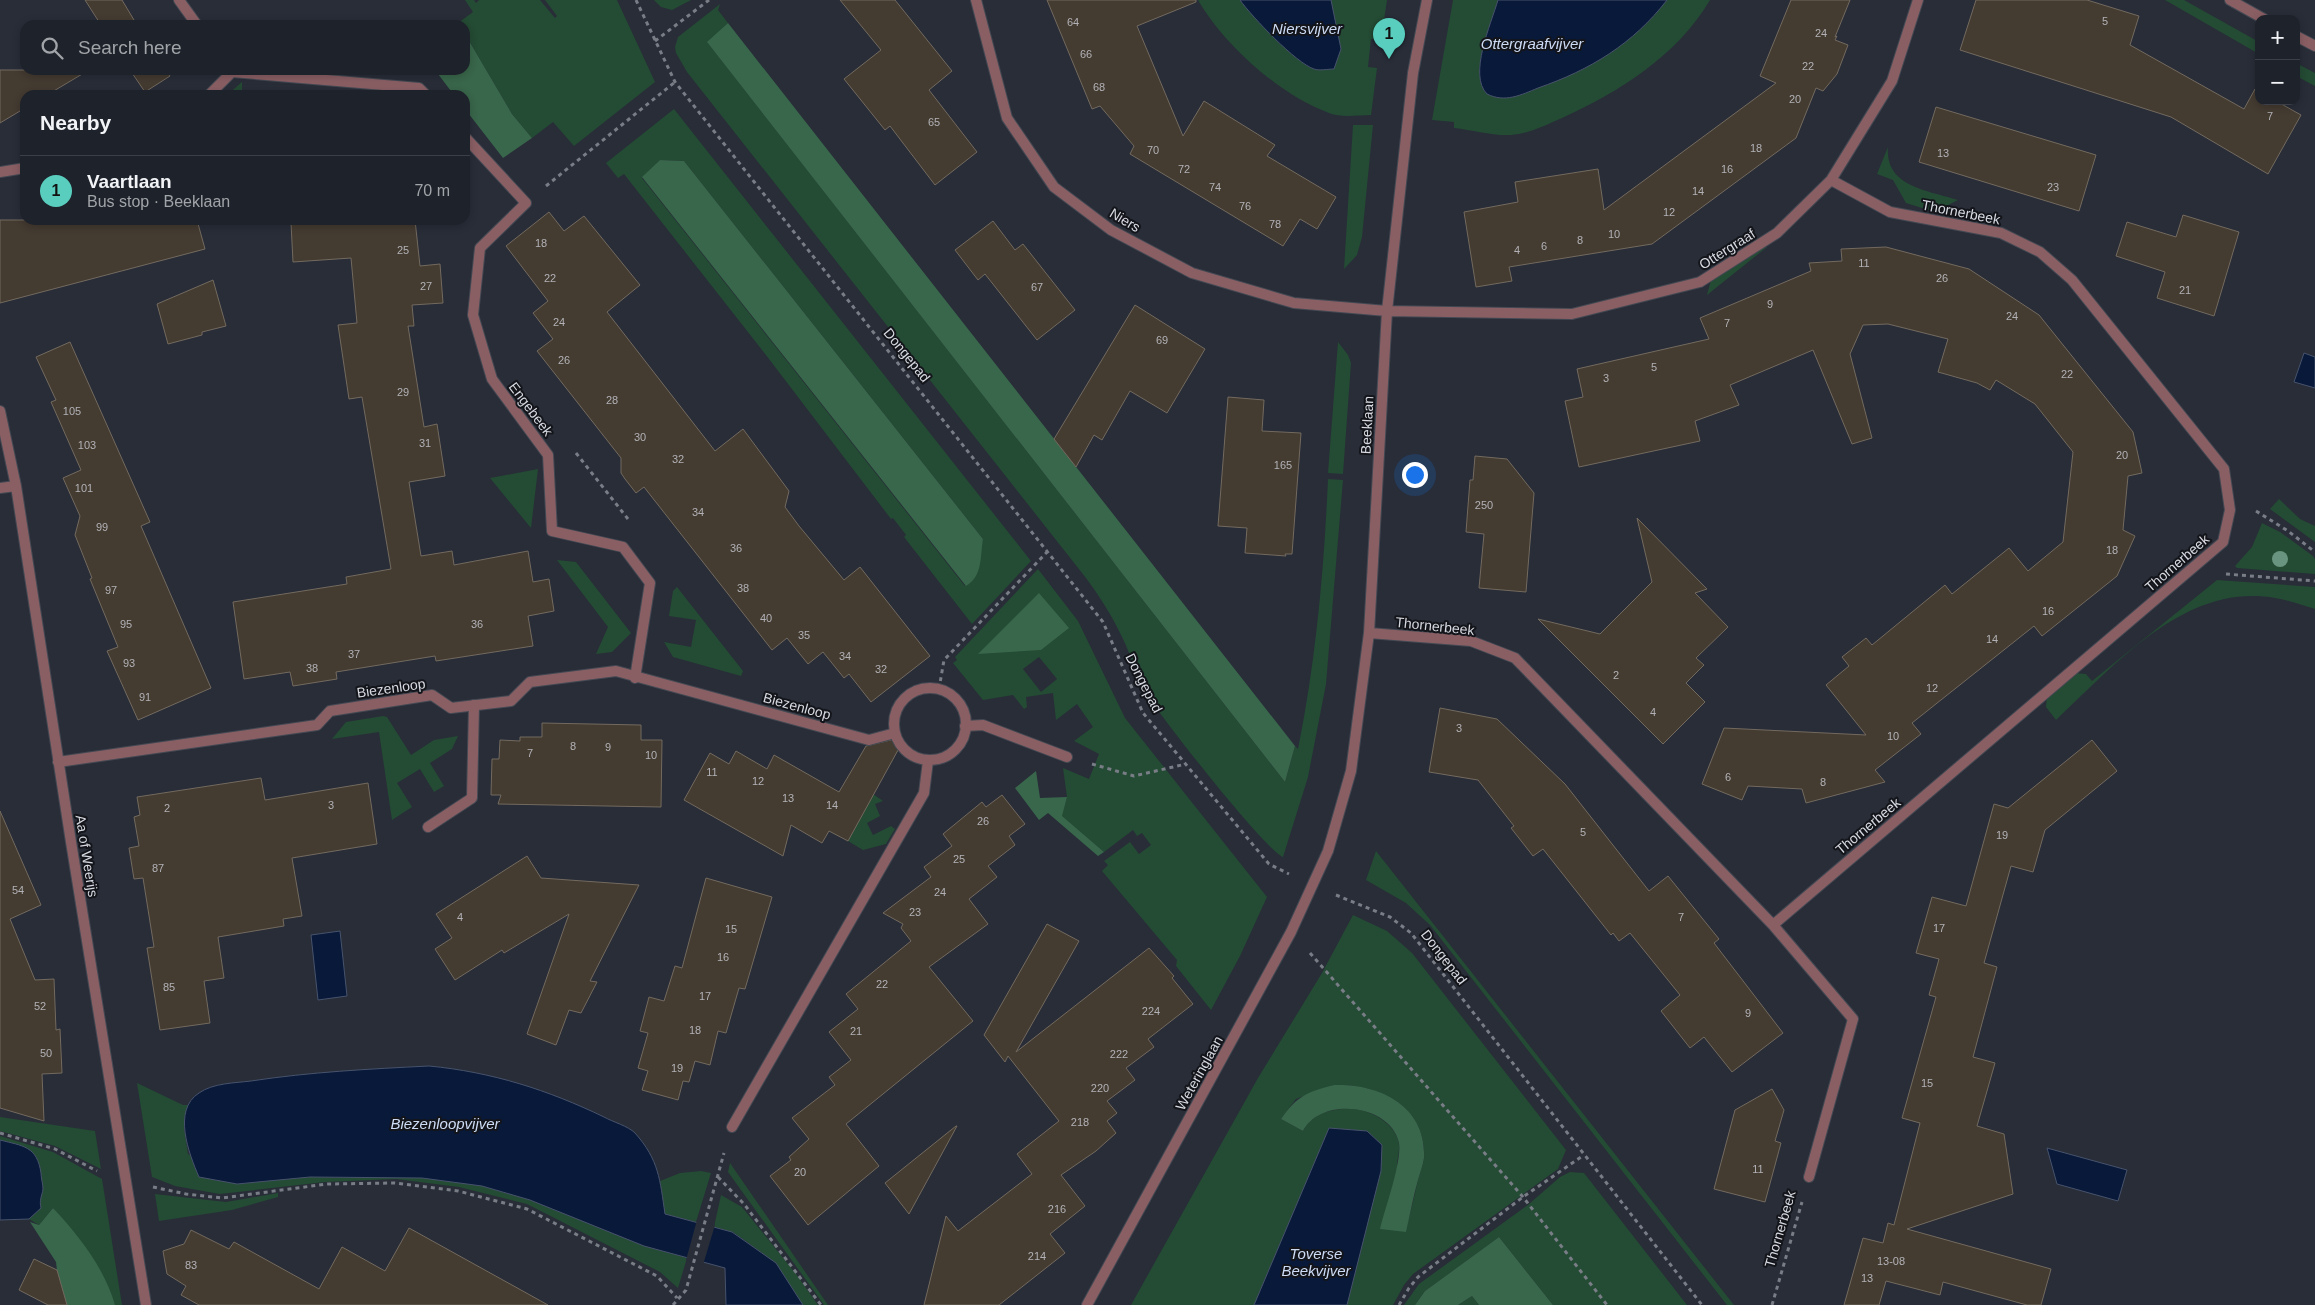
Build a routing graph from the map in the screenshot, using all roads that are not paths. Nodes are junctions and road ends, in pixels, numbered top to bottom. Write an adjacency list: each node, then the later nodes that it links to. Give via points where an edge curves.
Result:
1 (179, 0): 7 (street)
2 (976, 0): 18 (street, Niers, via 1007,118 1054,187 1111,230 1192,273 1294,303)
3 (1427, 0): 18 (street, Beeklaan, via 1413,73)
4 (1918, 0): 17 (street, Ottergraaf, via 1892,81)
5 (2230, 0): 6 (street)
6 (2257, 15)
7 (193, 20)
8 (2300, 38): 9 (street)
9 (2315, 46)
10 (227, 75): 12 (street)
11 (275, 75): 13 (street)
12 (213, 90)
13 (421, 90)
14 (470, 142): 23 (street, Engebeek, via 526,202 480,248 473,315 492,379 548,455 552,531 623,547 650,583)
15 (20, 169): 16 (street)
16 (0, 172)
17 (1831, 180): 18 (street, Ottergraaf, via 1777,233 1700,282 1572,314); 32 (street, Thornerbeek, via 1890,212 2001,233 2040,252 2072,280 2224,469 2230,510 2223,542)
18 (1387, 312): 22 (street, Beeklaan)
19 (0, 411): 20 (street, Aa of Weerijs)
20 (16, 486): 21 (street); 29 (street, Aa of Weerijs)
21 (0, 488)
22 (1369, 633): 31 (street, Beeklaan, via 1350,771); 32 (street, Thornerbeek, via 1471,640 1515,658)
23 (635, 678): 24 (street, Biezenloop, via 616,671 530,682 511,701); 26 (street, Biezenloop, via 869,740)
24 (474, 705): 29 (street, Biezenloop, via 451,708 432,695 330,711 317,725); 30 (street, via 472,798)
25 (965, 726): 26 (street, via 966,718 960,704 950,694 938,688 925,688 902,701 896,712); 27 (street, via 983,725); 28 (street, via 965,734 957,749 945,758)
26 (895, 733): 28 (street, via 903,749 913,757)
27 (1067, 757)
28 (928, 761): 33 (street, via 924,793)
29 (58, 762): 35 (street, Aa of Weerijs)
30 (428, 826)
31 (1328, 851): 36 (street, Weteringlaan, via 1291,932)
32 (1773, 925): 34 (street, Thornerbeek, via 1853,1018)
33 (732, 1127)
34 (1809, 1177)
35 (146, 1305)
36 (1087, 1305)

